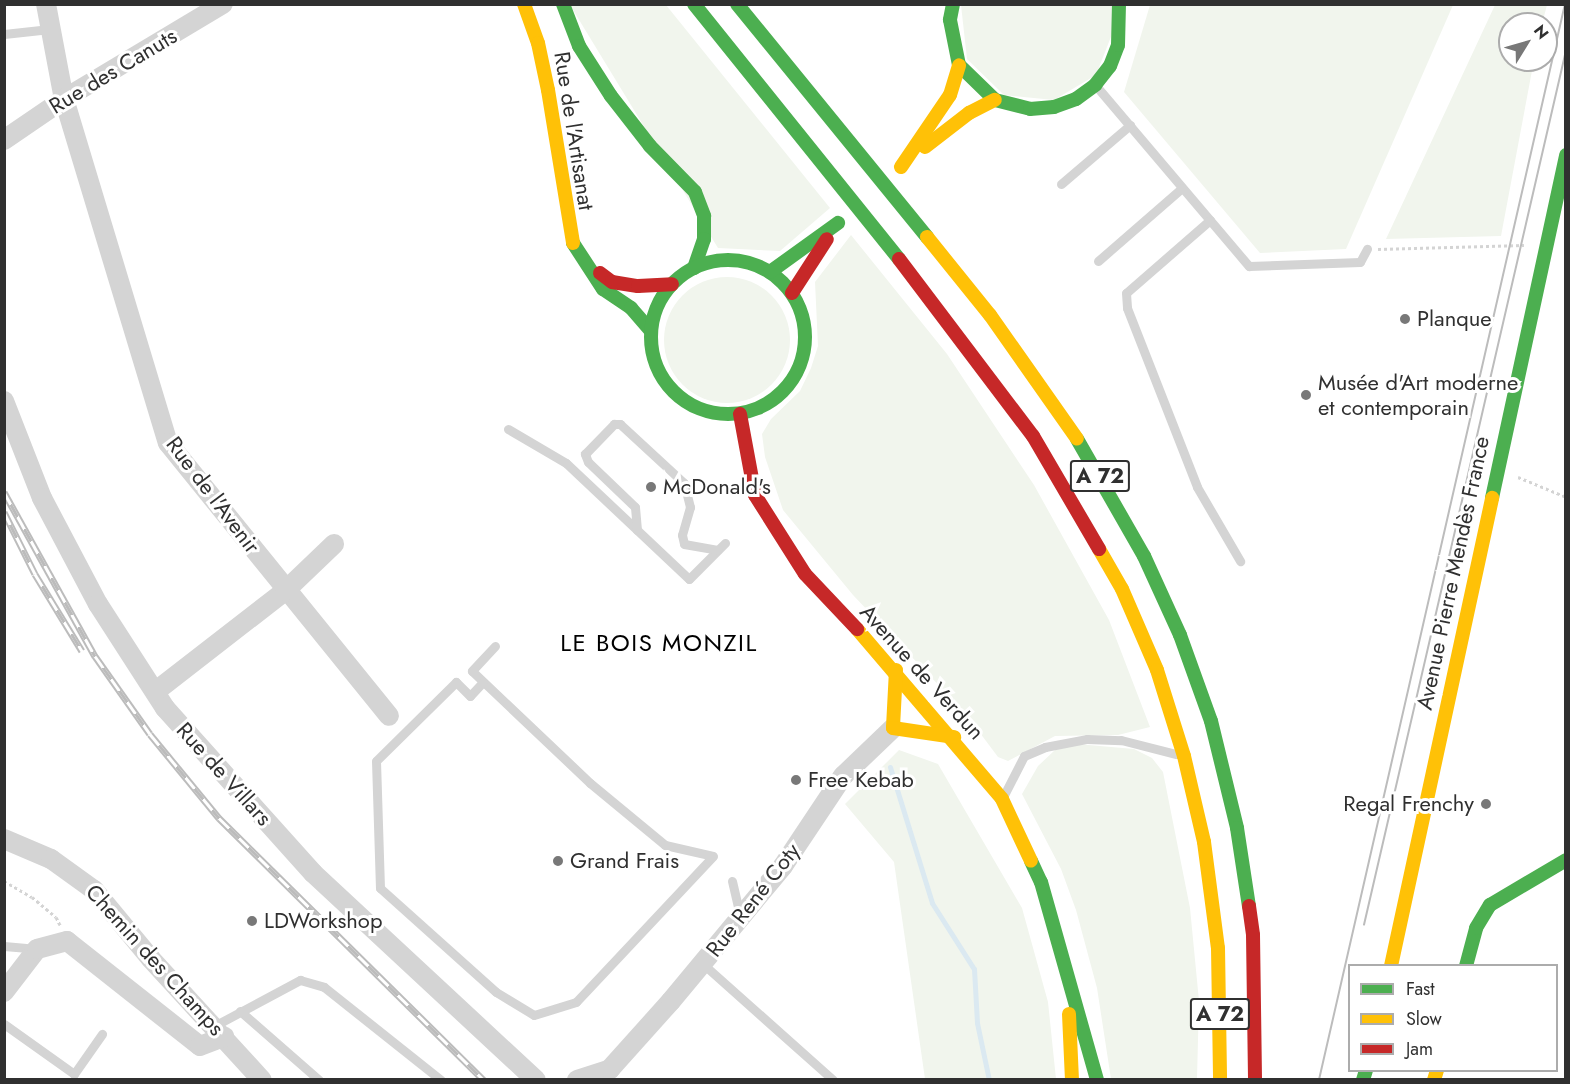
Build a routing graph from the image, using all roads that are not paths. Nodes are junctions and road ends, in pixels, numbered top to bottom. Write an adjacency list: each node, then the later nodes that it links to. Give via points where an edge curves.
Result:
1 (46, 4): 9 (street, Rue de l'Avenir)
2 (223, 4): 13 (street, Rue des Canuts)
3 (524, 4): 23 (main road, Rue de l'Artisanat, via 538,43 548,90 571,240)
4 (563, 4): 24 (main road, via 579,46 611,96 650,146 695,192 705,216 704,239)
5 (694, 4): 45 (main road, A 72, via 940,310 1033,436 1122,589 1157,670)
6 (737, 4): 73 (main road, A 72, via 1004,334 1082,446 1144,556 1172,615 1211,721 1237,828 1253,935)
7 (953, 4): 11 (main road, via 950,20)
8 (1123, 7): 12 (main road, via 1118,45 1110,66)
9 (50, 29): 10 (lane); 13 (street, Rue de l'Avenir)
10 (4, 34)
11 (959, 65): 14 (main road); 14 (main road, via 950,95 901,167 969,112)
12 (1095, 85): 14 (main road, via 1076,99 1054,107 1030,109); 15 (lane)
13 (64, 99): 16 (street, Rue des Canuts); 37 (street, Rue de l'Avenir, via 168,443)
14 (995, 100)
15 (1130, 125): 18 (lane); 19 (lane)
16 (4, 140)
17 (1566, 154): 55 (main road, Avenue Pierre Mendès France)
18 (1061, 184)
19 (1182, 188): 20 (lane); 22 (lane)
20 (1210, 220): 21 (lane, via 1249,266 1360,262); 36 (lane, via 1126,293 1127,308 1197,487)
21 (1367, 249)
22 (1098, 261)
23 (584, 262): 26 (main road, Rue de l'Artisanat, via 612,282 638,286); 28 (main road, Rue de l'Artisanat, via 603,289 631,308)
24 (694, 268): 25 (main road, via 719,260 746,262); 26 (main road)
25 (770, 272): 27 (main road); 27 (main road, via 838,223)
26 (672, 284): 28 (main road, via 654,314)
27 (792, 293): 30 (main road, via 803,316 806,342 800,368 786,390 765,406)
28 (651, 331): 30 (main road, via 653,354 662,376 676,394 695,407 717,414)
29 (4, 401): 41 (street, Rue de Villars, via 42,498 98,604)
30 (740, 414): 39 (main road, Avenue de Verdun, via 755,495 805,574)
31 (508, 429): 32 (lane, via 566,463)
32 (637, 530): 35 (lane, via 689,579); 35 (lane, via 635,507 588,462 585,454 614,424 620,423 684,483 690,507 682,535 684,544)
33 (726, 543): 35 (lane)
34 (334, 544): 37 (street)
35 (717, 550)
36 (1240, 561)
37 (285, 591): 41 (street); 42 (street, Rue de l'Avenir)
38 (495, 646): 40 (lane, via 472,671)
39 (896, 670): 43 (main road); 44 (main road, Avenue de Verdun)
40 (483, 682): 40 (lane, via 590,783 665,845 713,856 576,1002 534,1015 496,992 380,888 376,761 456,682 470,696)
41 (156, 691): 62 (street, Rue de Villars, via 165,708 313,873)
42 (388, 716)
43 (893, 728): 44 (main road); 50 (street, Rue René Coty, via 843,776)
44 (954, 737): 46 (main road, Avenue de Verdun)
45 (1184, 756): 46 (lane, via 1121,740 1087,739 1045,747 1023,756); 72 (main road, A 72, via 1203,842 1218,948)
46 (1002, 799): 54 (main road, Avenue de Verdun, via 1041,882)
47 (4, 839): 60 (street, Chemin des Champs, via 51,859 94,890)
48 (1566, 860): 56 (main road, via 1490,905 1476,928)
49 (732, 881): 50 (lane)
50 (741, 921): 53 (street, Rue René Coty)
51 (4, 946): 52 (lane)
52 (37, 949): 57 (street); 60 (street, via 67,941 200,1046)
53 (703, 964): 63 (street, Rue René Coty); 69 (lane)
54 (1066, 964): 70 (main road, Avenue de Verdun); 71 (main road, Avenue de Verdun)
55 (1391, 964)
56 (1467, 964)
57 (4, 992)
58 (240, 1011): 60 (lane); 65 (lane); 66 (lane, via 300,981 324,987)
59 (4, 1024): 61 (lane, via 74,1074)
60 (219, 1032): 64 (street, Chemin des Champs)
61 (102, 1034)
62 (531, 1073): 67 (street)
63 (609, 1074): 68 (street, Rue René Coty)
64 (262, 1080)
65 (319, 1080)
66 (441, 1080)
67 (549, 1080)
68 (578, 1080)
69 (833, 1080)
70 (1072, 1080)
71 (1096, 1080)
72 (1220, 1080)
73 (1255, 1080)

